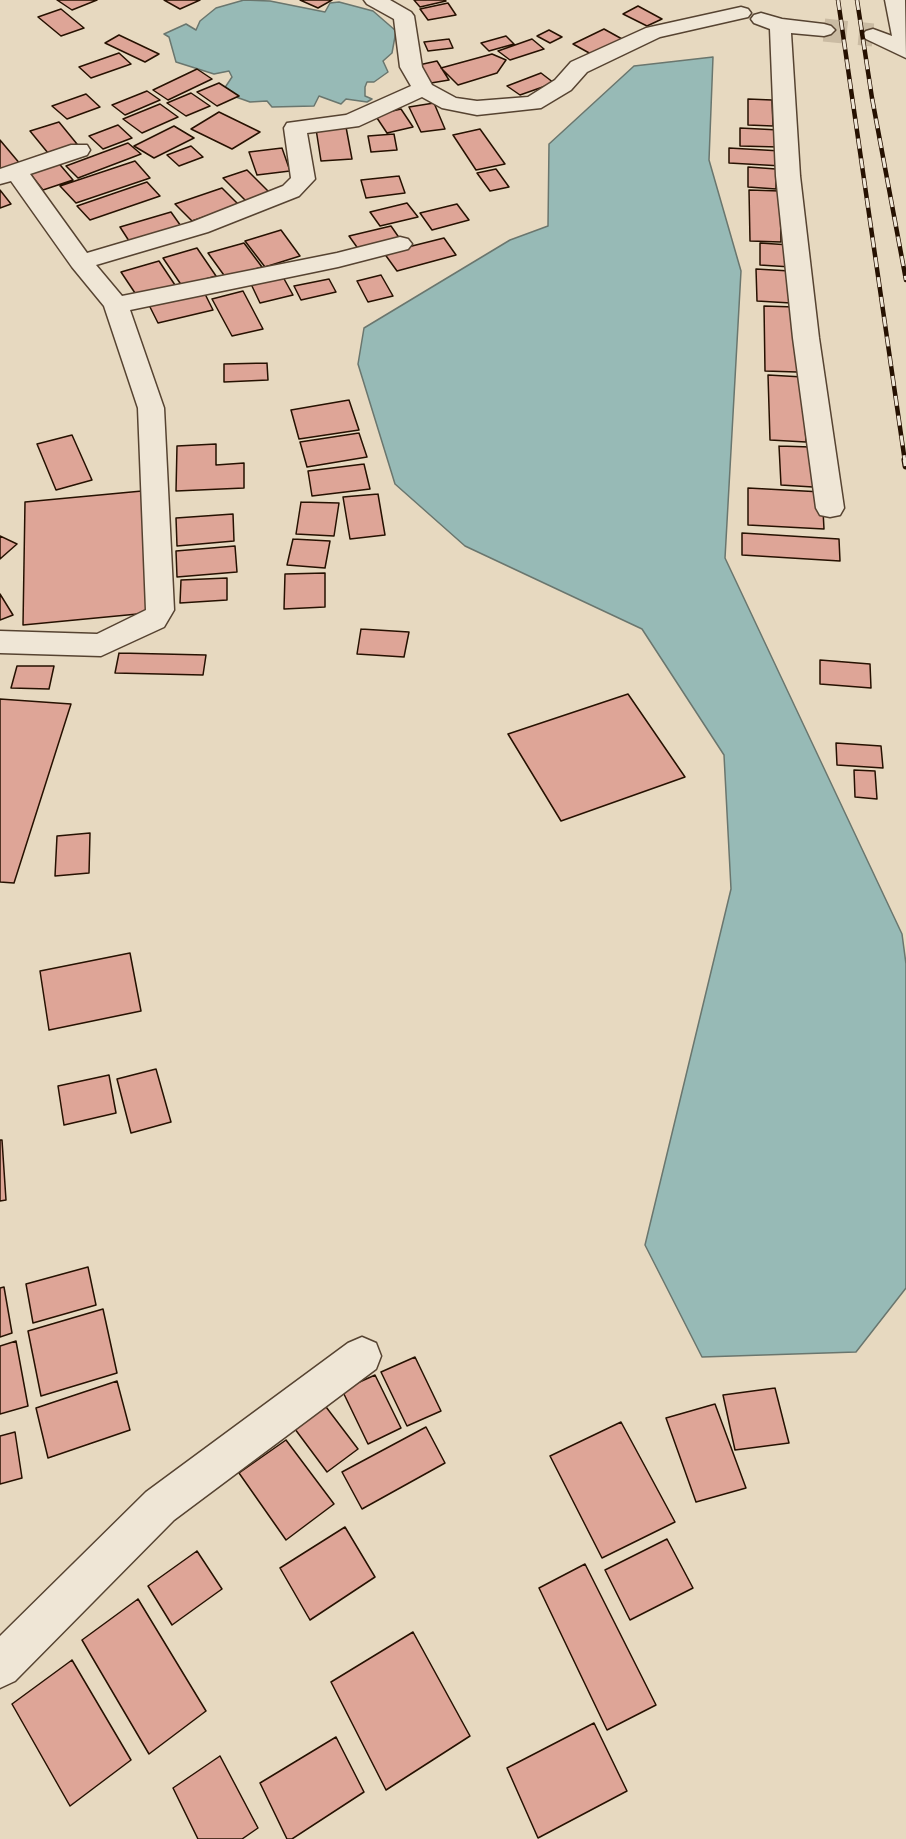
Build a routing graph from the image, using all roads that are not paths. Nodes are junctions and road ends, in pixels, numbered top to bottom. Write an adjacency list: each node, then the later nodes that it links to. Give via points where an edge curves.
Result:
1 (374, 0): 9 (street, via 404,16 411,67)
2 (702, 0): 4 (street)
3 (895, 0): 8 (street)
4 (741, 13): 5 (street); 9 (street, via 652,32 579,67 563,85 533,103 477,108 450,103)
5 (780, 25): 6 (street); 15 (street, via 789,187)
6 (824, 30)
7 (873, 35): 8 (street)
8 (905, 51)
9 (423, 89): 13 (street, via 351,121 295,128 303,179 291,191 200,227)
10 (79, 150): 11 (street)
11 (8, 174): 13 (street)
12 (400, 244): 14 (street)
13 (81, 262): 14 (street)
14 (116, 305): 16 (street, via 151,408 160,610 154,620 101,645)
15 (830, 508)
16 (0, 642)
17 (362, 1356): 18 (street, via 159,1506)
18 (0, 1666)

